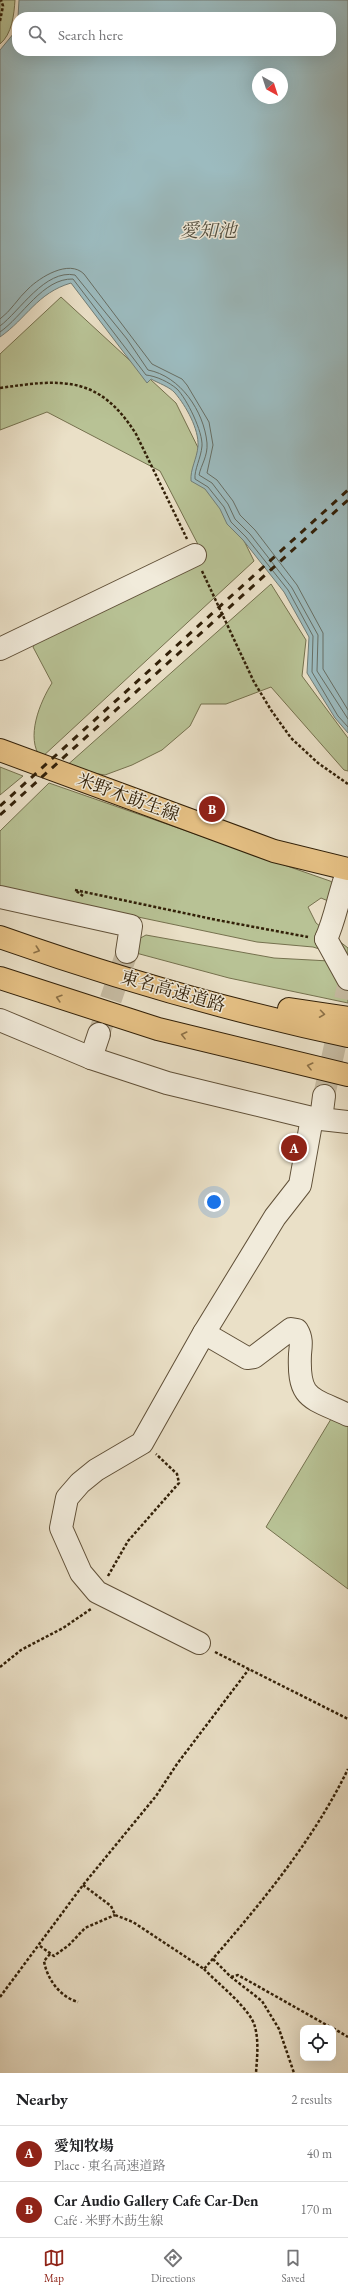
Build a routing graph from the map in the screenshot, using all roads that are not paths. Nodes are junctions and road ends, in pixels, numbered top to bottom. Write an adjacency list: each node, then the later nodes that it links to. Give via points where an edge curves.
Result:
1 (195, 555): 2 (street)
2 (0, 649)
3 (0, 750): 4 (main road, 米野木莇生線, via 274,851)
4 (348, 869): 7 (street)
5 (0, 896): 9 (street, via 131,926)
6 (0, 937): 12 (main road, 東名高速道路, one-way to 12, via 58,958)
7 (326, 939): 8 (street); 11 (street)
8 (348, 943)
9 (127, 952)
10 (0, 978): 18 (main road, one-way to 10, via 158,1029)
11 (348, 979)
12 (173, 992): 13 (main road, one-way to 13); 16 (main road, 東名高速道路)
13 (348, 1018)
14 (0, 1020): 17 (street)
15 (99, 1034): 17 (street)
16 (348, 1036)
17 (91, 1058): 20 (street, via 167,1083)
18 (348, 1075)
19 (324, 1096): 20 (street)
20 (316, 1118): 21 (street); 22 (street, via 300,1185 274,1216)
21 (348, 1122)
22 (204, 1334): 23 (street, via 247,1358 254,1357 291,1329 297,1330 301,1336 299,1376 303,1389 312,1398); 24 (street, via 142,1443 96,1470 80,1483 67,1498 61,1528 81,1572 100,1593)
23 (348, 1415)
24 (198, 1643)

